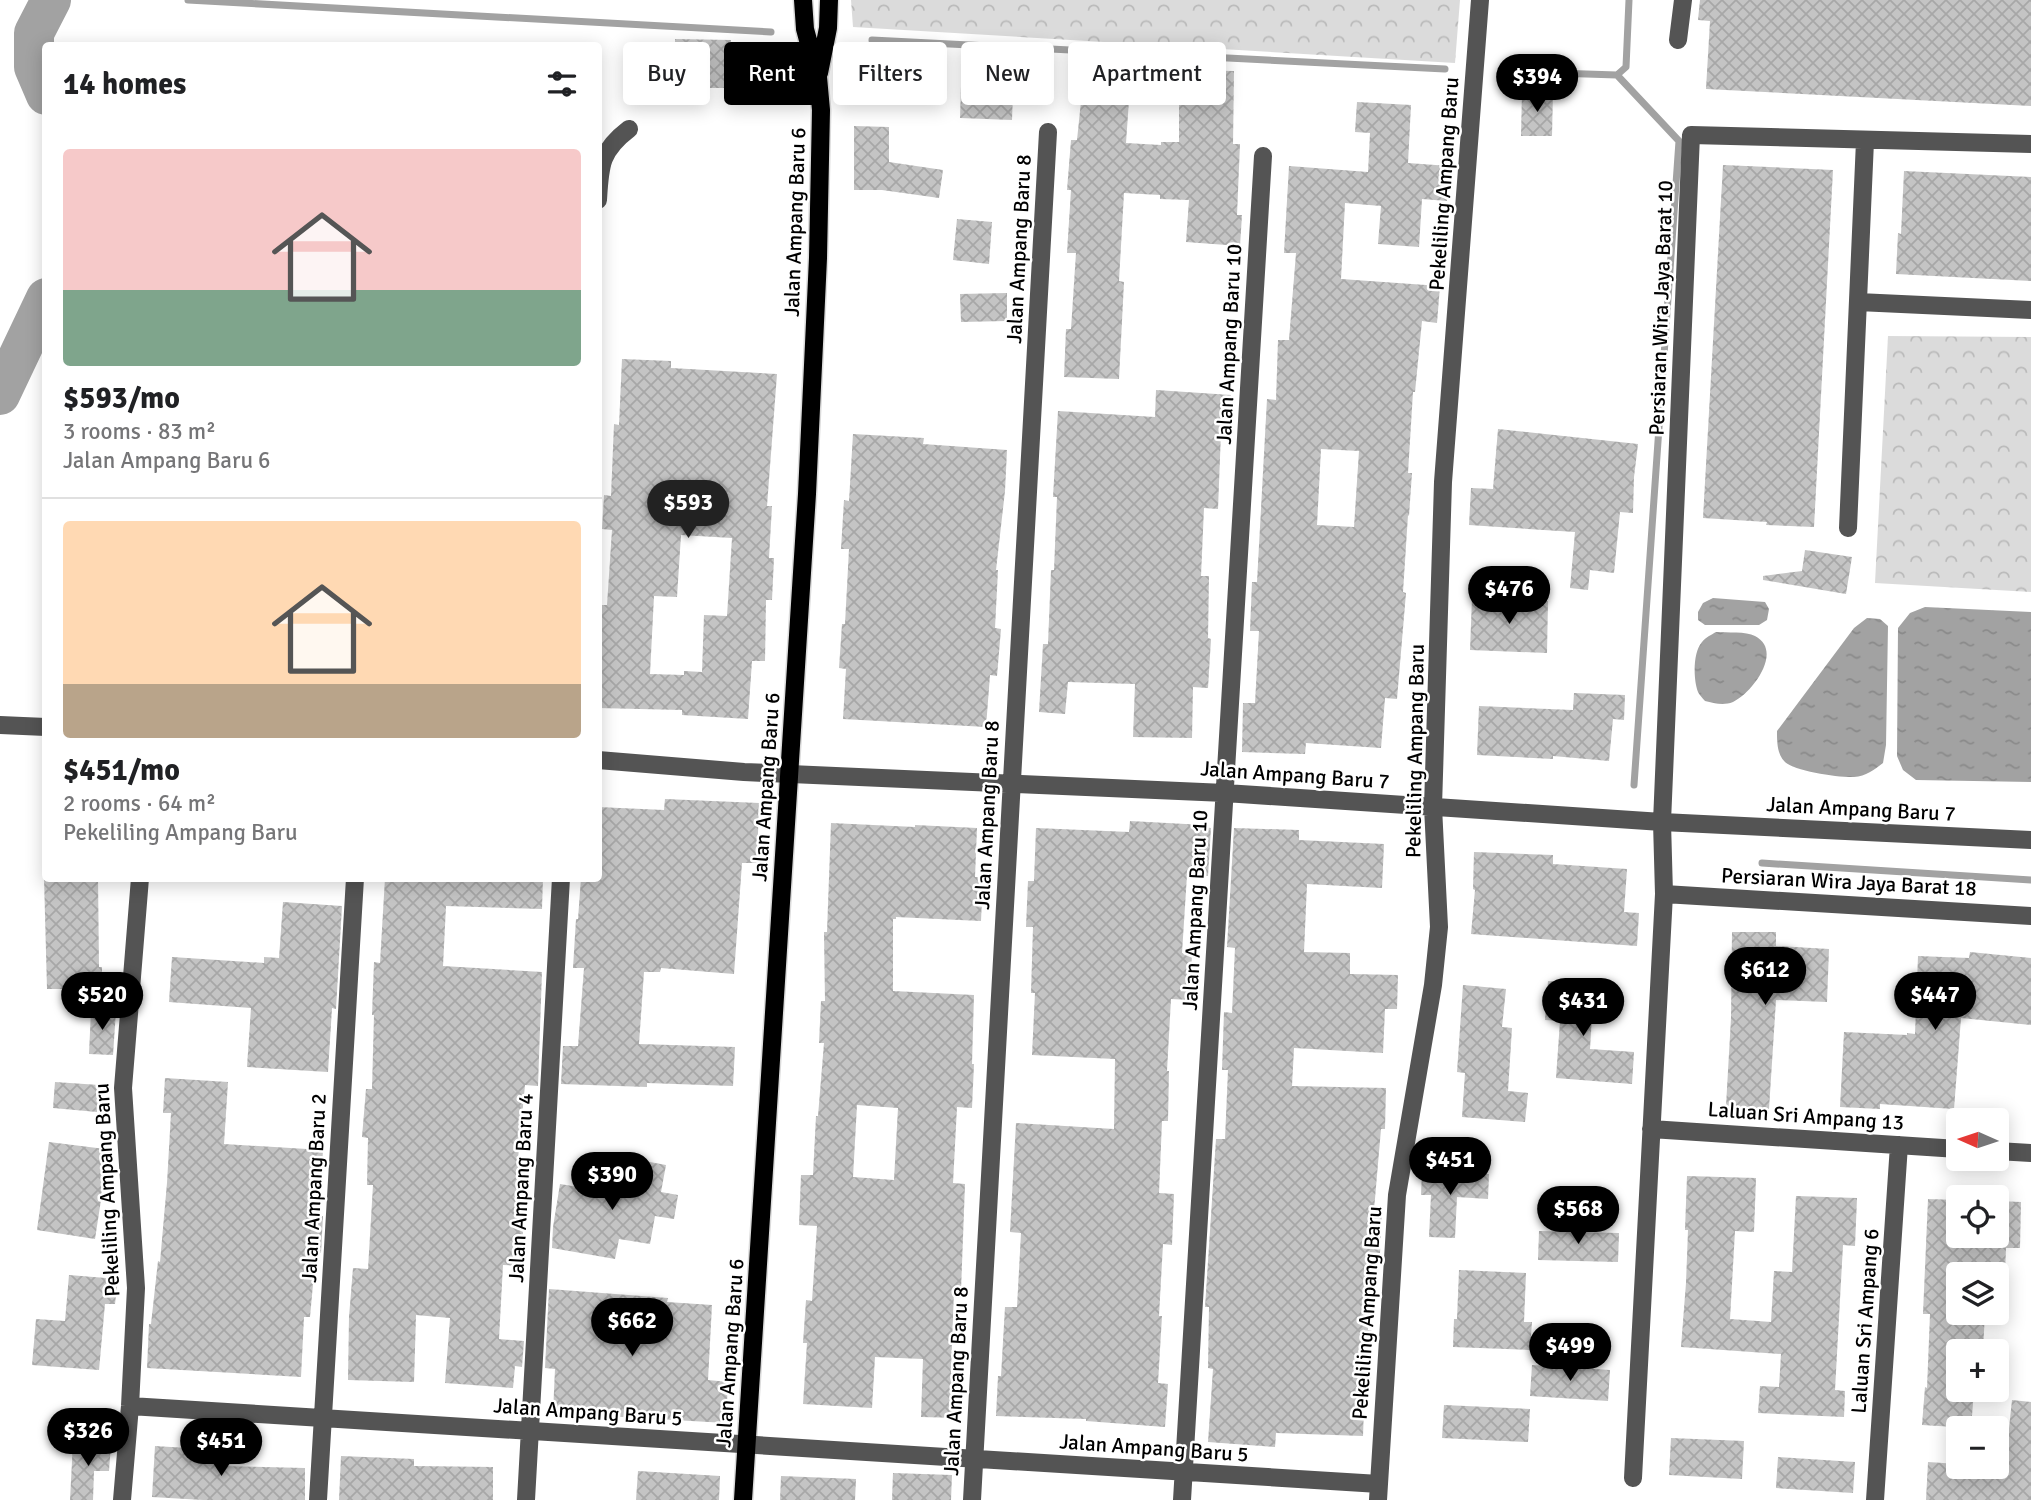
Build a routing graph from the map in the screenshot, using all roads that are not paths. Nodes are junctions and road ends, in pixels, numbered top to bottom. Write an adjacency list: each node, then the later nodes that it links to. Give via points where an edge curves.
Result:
1 (803, 0): 6 (main road, Jalan Ampang Baru 6)
2 (829, 0): 7 (main road, Jalan Ampang Baru 6)
3 (1480, 0): 24 (street, Pekeliling Ampang Baru, via 1443,482)
4 (1683, 0): 5 (street)
5 (1678, 40)
6 (809, 42)
7 (819, 72)
8 (819, 88): 21 (main road, Jalan Ampang Baru 6, via 818,258)
9 (629, 129): 14 (street, via 614,140)
10 (1048, 132): 22 (street, Jalan Ampang Baru 8)
11 (1865, 141): 12 (street, Persiaran Wira Jaya Barat 10); 15 (street); 25 (street, Persiaran Wira Jaya Barat 10, via 1691,135)
12 (2031, 144)
13 (1263, 156): 23 (street, Jalan Ampang Baru 10)
14 (602, 166)
15 (1858, 302): 16 (street); 17 (street)
16 (2031, 310)
17 (1848, 528)
18 (0, 724): 19 (street)
19 (42, 727)
20 (602, 760): 21 (street, Jalan Ampang Baru 7)
21 (790, 774): 22 (street, Jalan Ampang Baru 7); 40 (main road, Jalan Ampang Baru 6)
22 (1012, 784): 23 (street, Jalan Ampang Baru 7); 41 (street, Jalan Ampang Baru 8)
23 (1224, 793): 24 (street, Jalan Ampang Baru 7); 42 (street, Jalan Ampang Baru 10)
24 (1433, 807): 25 (street, Jalan Ampang Baru 7); 44 (street, Pekeliling Ampang Baru, via 1439,927 1397,1195)
25 (1662, 822): 26 (street, Jalan Ampang Baru 7); 30 (street)
26 (2031, 840)
27 (140, 882): 37 (street, Pekeliling Ampang Baru, via 123,1088 136,1288)
28 (355, 882): 38 (street, Jalan Ampang Baru 2)
29 (561, 882): 39 (street, Jalan Ampang Baru 4)
30 (1664, 894): 31 (street, Persiaran Wira Jaya Barat 18); 32 (street)
31 (2031, 916)
32 (1651, 1129): 33 (street, Laluan Sri Ampang 13); 43 (street)
33 (1899, 1145): 34 (street, Laluan Sri Ampang 13); 51 (street, Laluan Sri Ampang 6)
34 (1946, 1148)
35 (2009, 1152): 36 (street)
36 (2031, 1153)
37 (130, 1406): 38 (street, Jalan Ampang Baru 5); 45 (street, Pekeliling Ampang Baru)
38 (323, 1419): 39 (street, Jalan Ampang Baru 5); 46 (street, Jalan Ampang Baru 2)
39 (530, 1431): 40 (street, Jalan Ampang Baru 5); 47 (street, Jalan Ampang Baru 4)
40 (747, 1445): 41 (street, Jalan Ampang Baru 5); 48 (main road, Jalan Ampang Baru 6)
41 (974, 1460): 42 (street, Jalan Ampang Baru 5); 49 (street, Jalan Ampang Baru 8)
42 (1183, 1472): 44 (street, Jalan Ampang Baru 5); 50 (street, Jalan Ampang Baru 10)
43 (1633, 1478)
44 (1378, 1492)
45 (122, 1500)
46 (318, 1500)
47 (526, 1500)
48 (743, 1500)
49 (972, 1500)
50 (1182, 1500)
51 (1875, 1500)

